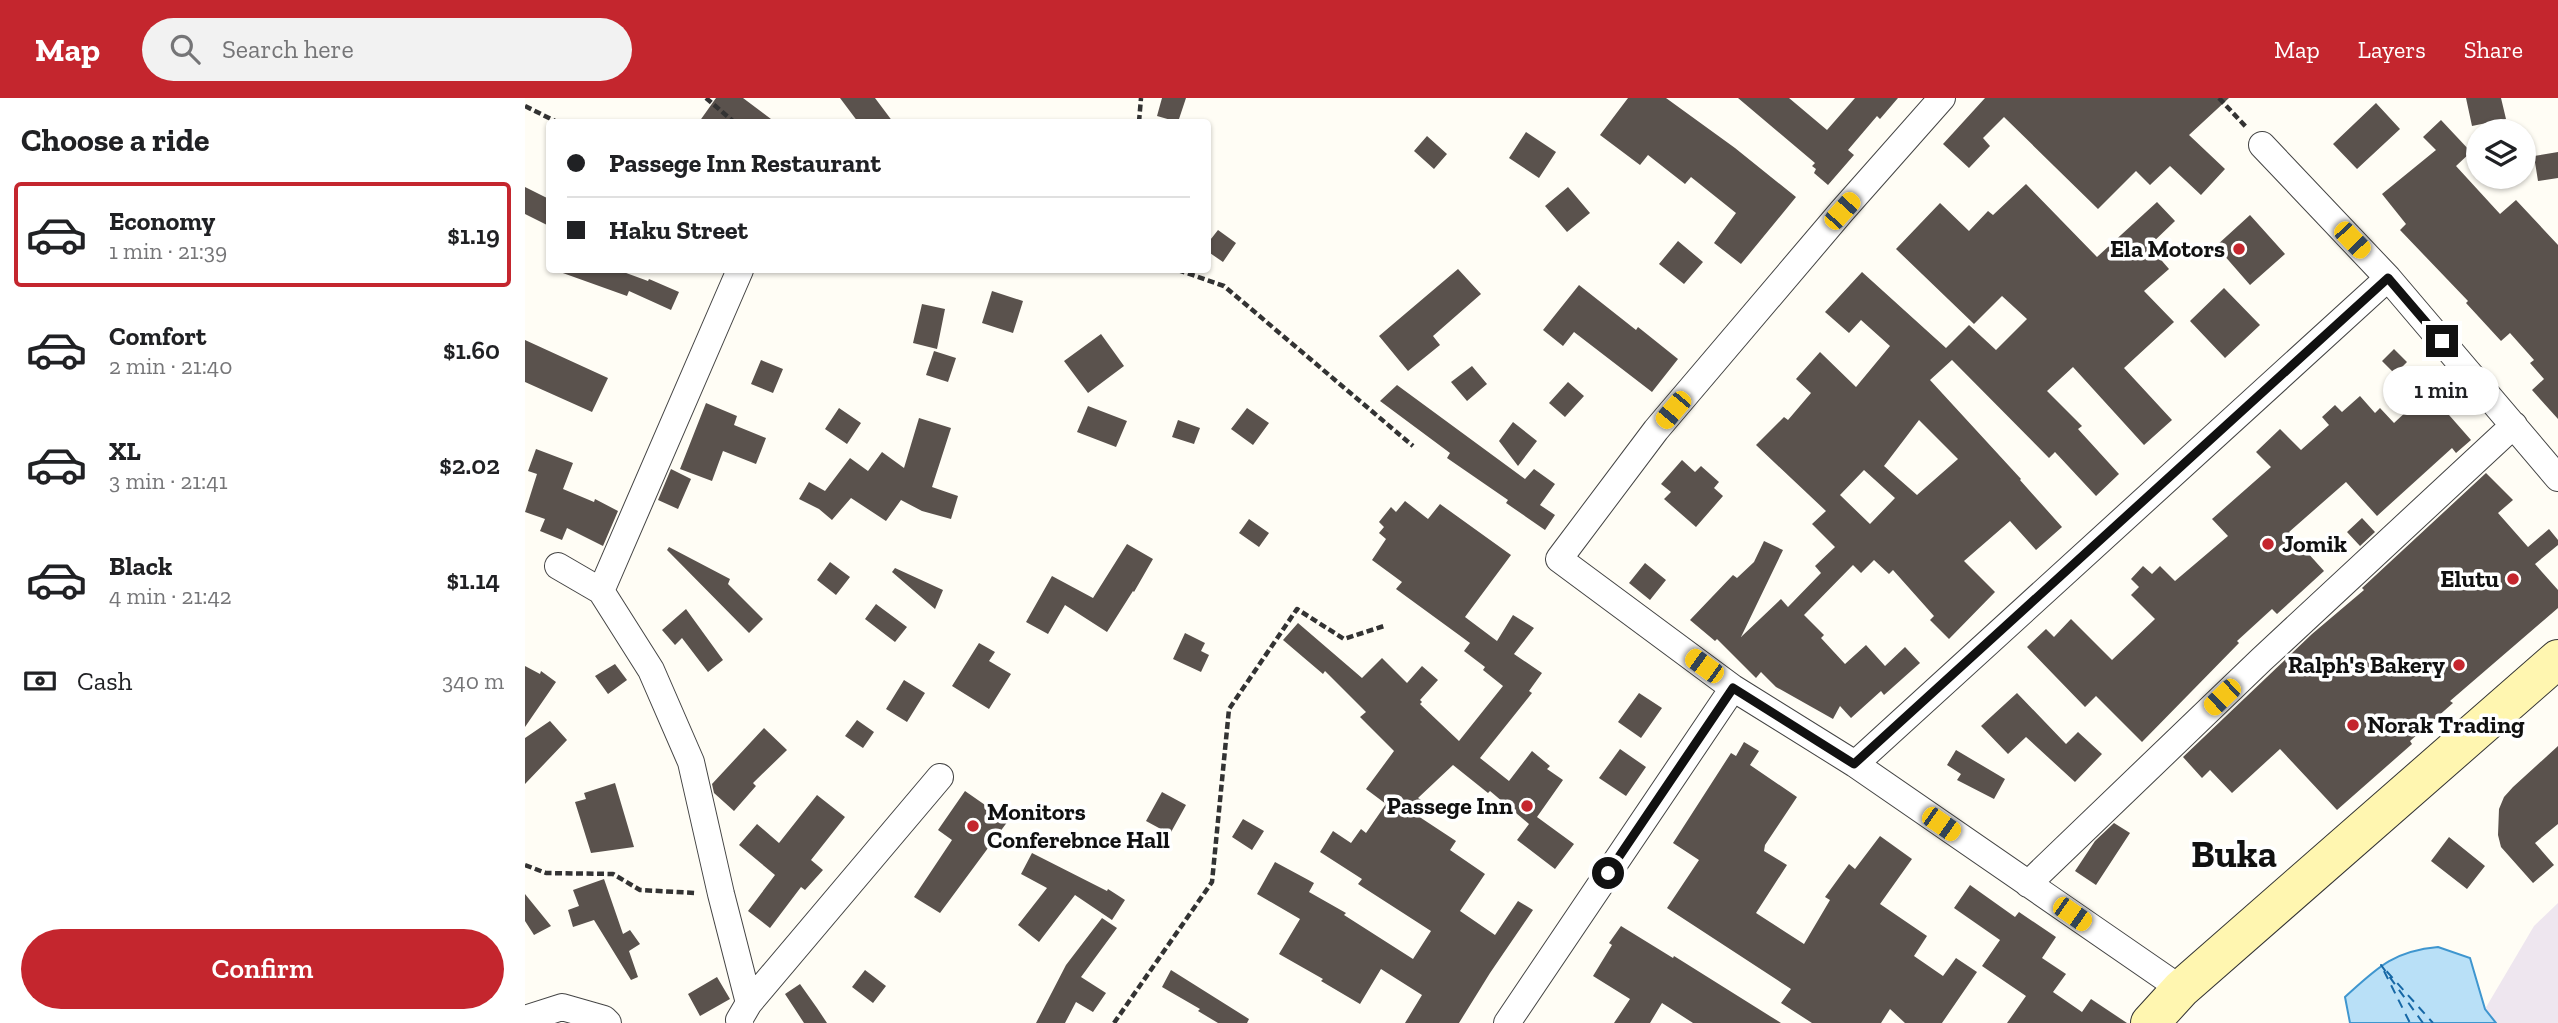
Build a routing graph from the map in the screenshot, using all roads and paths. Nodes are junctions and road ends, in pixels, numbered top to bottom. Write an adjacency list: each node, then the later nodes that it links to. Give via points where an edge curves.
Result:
1 (706, 98): 7 (path)
2 (1141, 98): 8 (path)
3 (1942, 98): 20 (street, via 1657,430 1559,559)
4 (2219, 98): 9 (path)
5 (525, 106): 6 (path)
6 (551, 119)
7 (730, 119)
8 (1139, 119)
9 (2257, 138): 12 (street)
10 (739, 273): 17 (street)
11 (1187, 273): 14 (path, via 1224,286)
12 (2388, 278): 13 (street); 21 (street)
13 (2514, 425): 15 (street); 24 (street)
14 (1413, 446)
15 (2558, 478)
16 (558, 566): 17 (street)
17 (601, 591): 25 (street, via 651,670 691,762)
18 (1384, 626): 30 (path, via 1344,639 1297,609 1282,631 1229,709 1212,882)
19 (2558, 659): 26 (main road)
20 (1733, 688): 21 (street); 31 (street)
21 (1854, 764): 24 (street)
22 (940, 777): 27 (street)
23 (525, 864): 25 (path, via 546,873 613,874 640,890)
24 (2028, 884): 26 (street)
25 (721, 894): 27 (street)
26 (2181, 989): 32 (main road)
27 (739, 1017)
28 (525, 1019): 29 (street, via 562,1007)
29 (608, 1023)
30 (1114, 1023)
31 (1507, 1023)
32 (2150, 1023)

